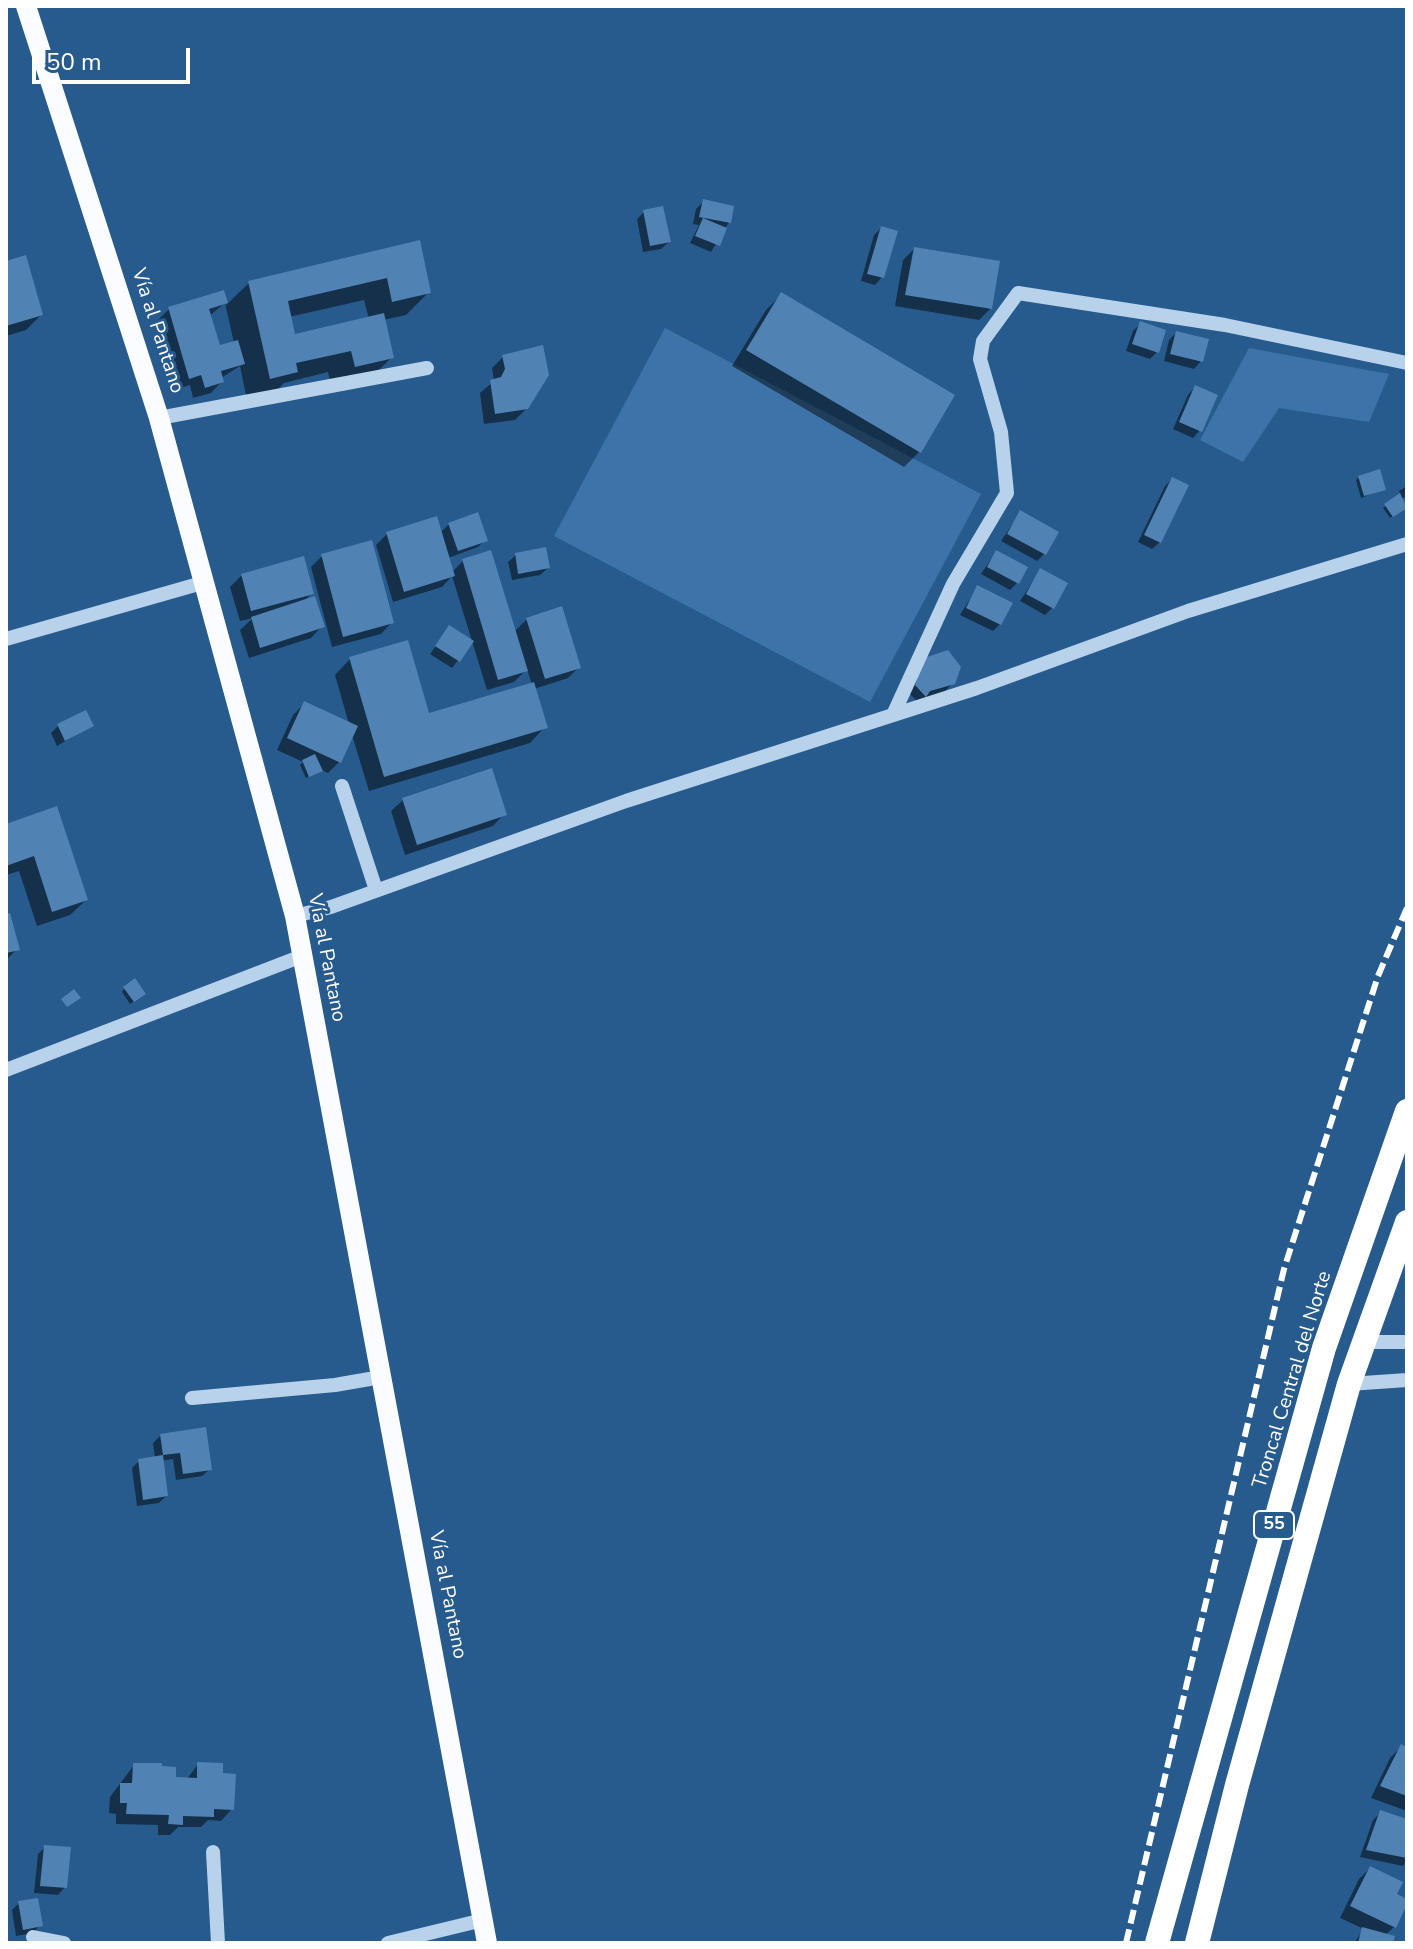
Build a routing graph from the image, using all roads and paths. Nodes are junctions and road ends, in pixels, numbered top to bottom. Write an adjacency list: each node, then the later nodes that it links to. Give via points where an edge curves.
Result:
1 (26, 6): 4 (main road, Vía al Pantano)
2 (1407, 363): 8 (street, via 1225,325 1018,293 983,341 980,359 1001,432 1007,493 953,584)
3 (427, 368): 4 (street)
4 (159, 418): 6 (main road, Vía al Pantano)
5 (1407, 544): 8 (street, via 1188,611)
6 (202, 583): 7 (street); 11 (main road, Vía al Pantano)
7 (6, 639)
8 (893, 715): 10 (street, via 626,801)
9 (342, 786): 10 (street)
10 (376, 890): 11 (street)
11 (295, 916): 12 (main road, Vía al Pantano)
12 (302, 956): 13 (street); 18 (main road, Vía al Pantano)
13 (6, 1070)
14 (1407, 1111): 29 (highway, Troncal Central del Norte / 55, via 1324,1348)
15 (1407, 1222): 16 (highway, 55)
16 (1364, 1342): 17 (street); 20 (highway, 55)
17 (1407, 1342)
18 (381, 1377): 21 (street); 23 (main road, Vía al Pantano)
19 (1407, 1380): 20 (street)
20 (1349, 1384): 30 (highway, 55)
21 (192, 1398)
22 (213, 1852): 26 (street)
23 (483, 1920): 27 (street); 28 (main road, Vía al Pantano)
24 (33, 1937): 25 (street)
25 (64, 1943)
26 (218, 1943)
27 (388, 1943)
28 (487, 1943)
29 (1157, 1943)
30 (1197, 1943)

